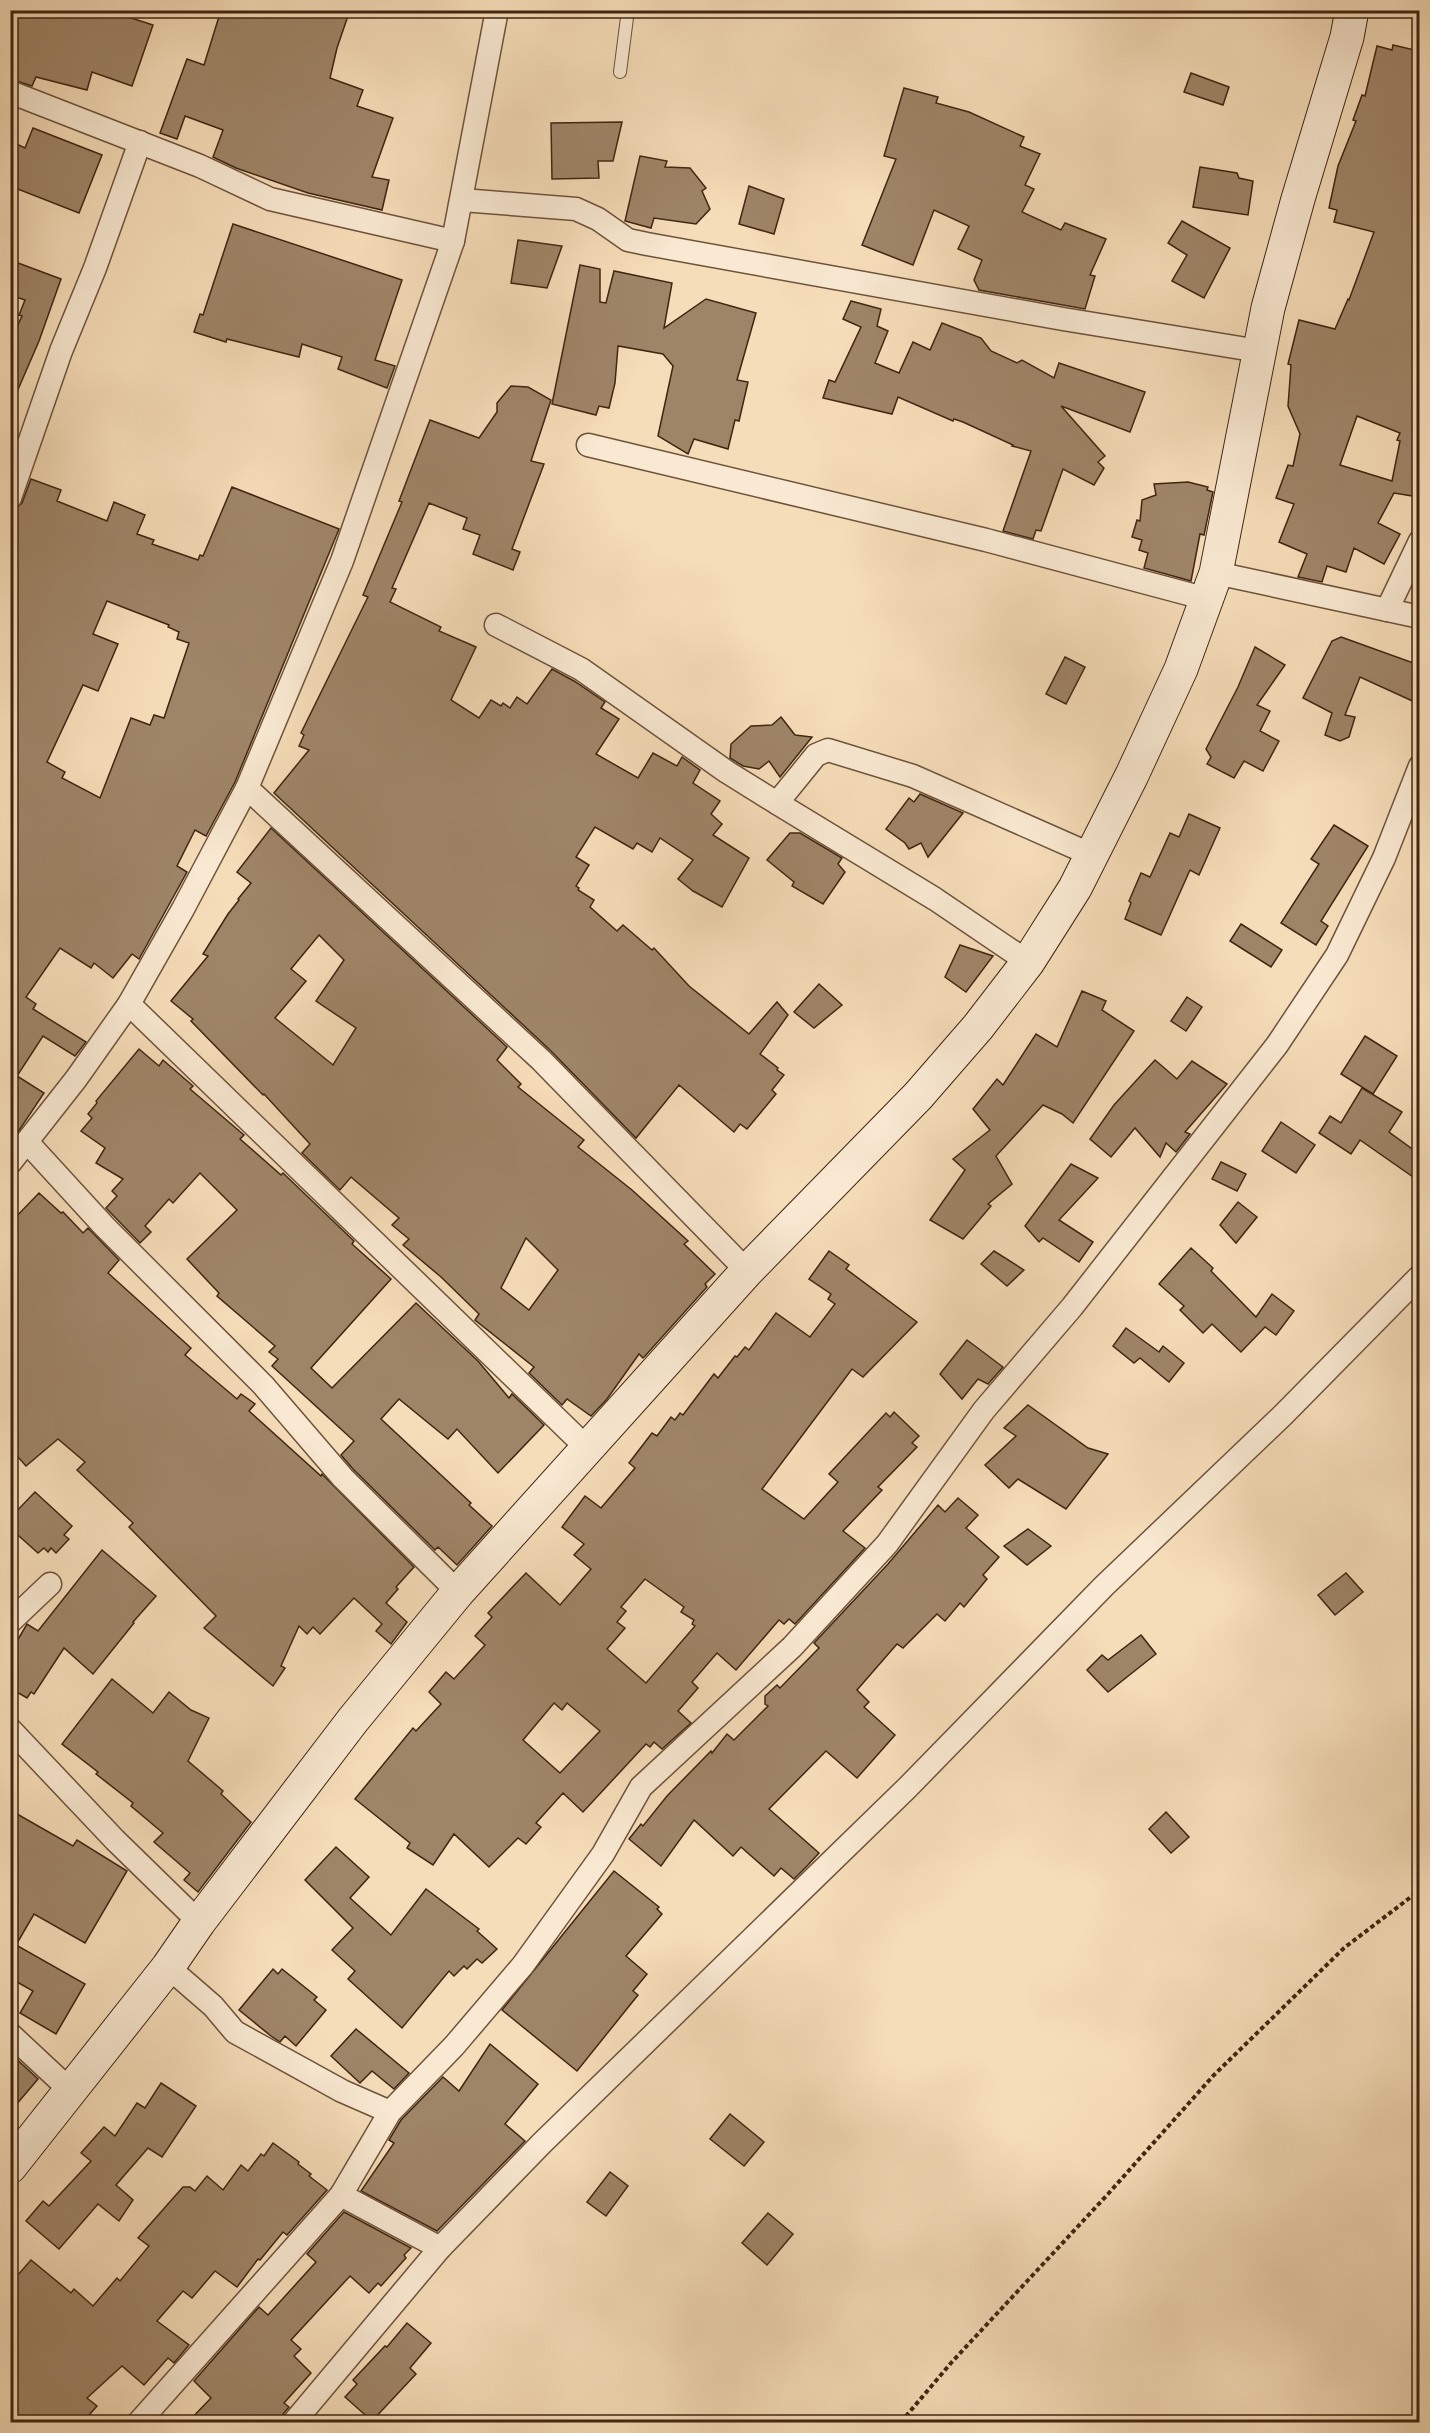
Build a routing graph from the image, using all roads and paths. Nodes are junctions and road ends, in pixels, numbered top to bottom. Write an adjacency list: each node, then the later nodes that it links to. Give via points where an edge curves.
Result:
1 (497, 10): 7 (street)
2 (628, 10): 4 (lane)
3 (1352, 10): 9 (main road, via 1280,261)
4 (620, 72)
5 (10, 92): 6 (street)
6 (140, 142): 8 (street, via 270,199); 11 (street)
7 (462, 200): 8 (street); 9 (street, via 576,209 628,240 647,244)
8 (453, 241): 18 (street, via 342,561)
9 (1259, 351): 13 (main road)
10 (588, 445): 13 (street, via 975,537)
11 (10, 498)
12 (1419, 541): 14 (street)
13 (1211, 586): 14 (street); 20 (main road, via 1181,669)
14 (1387, 610): 15 (street)
15 (1419, 617)
16 (496, 624): 19 (street, via 582,669)
17 (1419, 766): 37 (street, via 1384,858 1337,955 1277,1045 1072,1307 984,1410 886,1544 792,1647 641,1787 603,1854 522,1965 454,2046)
18 (247, 788): 22 (street); 25 (street, via 541,1060)
19 (777, 803): 20 (street, via 816,755 828,750 913,776); 21 (street, via 935,898)
20 (1092, 855): 21 (main road)
21 (1028, 962): 25 (main road, via 918,1096)
22 (129, 1004): 23 (street); 27 (street)
23 (28, 1143): 24 (street); 29 (street, via 104,1226 263,1385 343,1478)
24 (10, 1163)
25 (747, 1271): 27 (main road)
26 (1419, 1276): 40 (street, via 1104,1586 908,1786 610,2074)
27 (588, 1449): 29 (main road)
28 (50, 1584): 30 (street)
29 (458, 1592): 33 (main road, via 353,1720)
30 (10, 1622)
31 (10, 1729): 33 (street)
32 (1419, 1890): 43 (path, via 1344,1948 1214,2076 951,2362)
33 (200, 1922): 34 (main road)
34 (168, 1967): 36 (main road); 37 (street, via 213,2006 234,2032 342,2091)
35 (10, 2034): 36 (street)
36 (71, 2091): 38 (main road)
37 (390, 2112): 39 (street)
38 (10, 2167)
39 (341, 2195): 40 (street); 41 (street)
40 (440, 2248): 42 (street)
41 (139, 2422)
42 (294, 2422)
43 (901, 2422)

